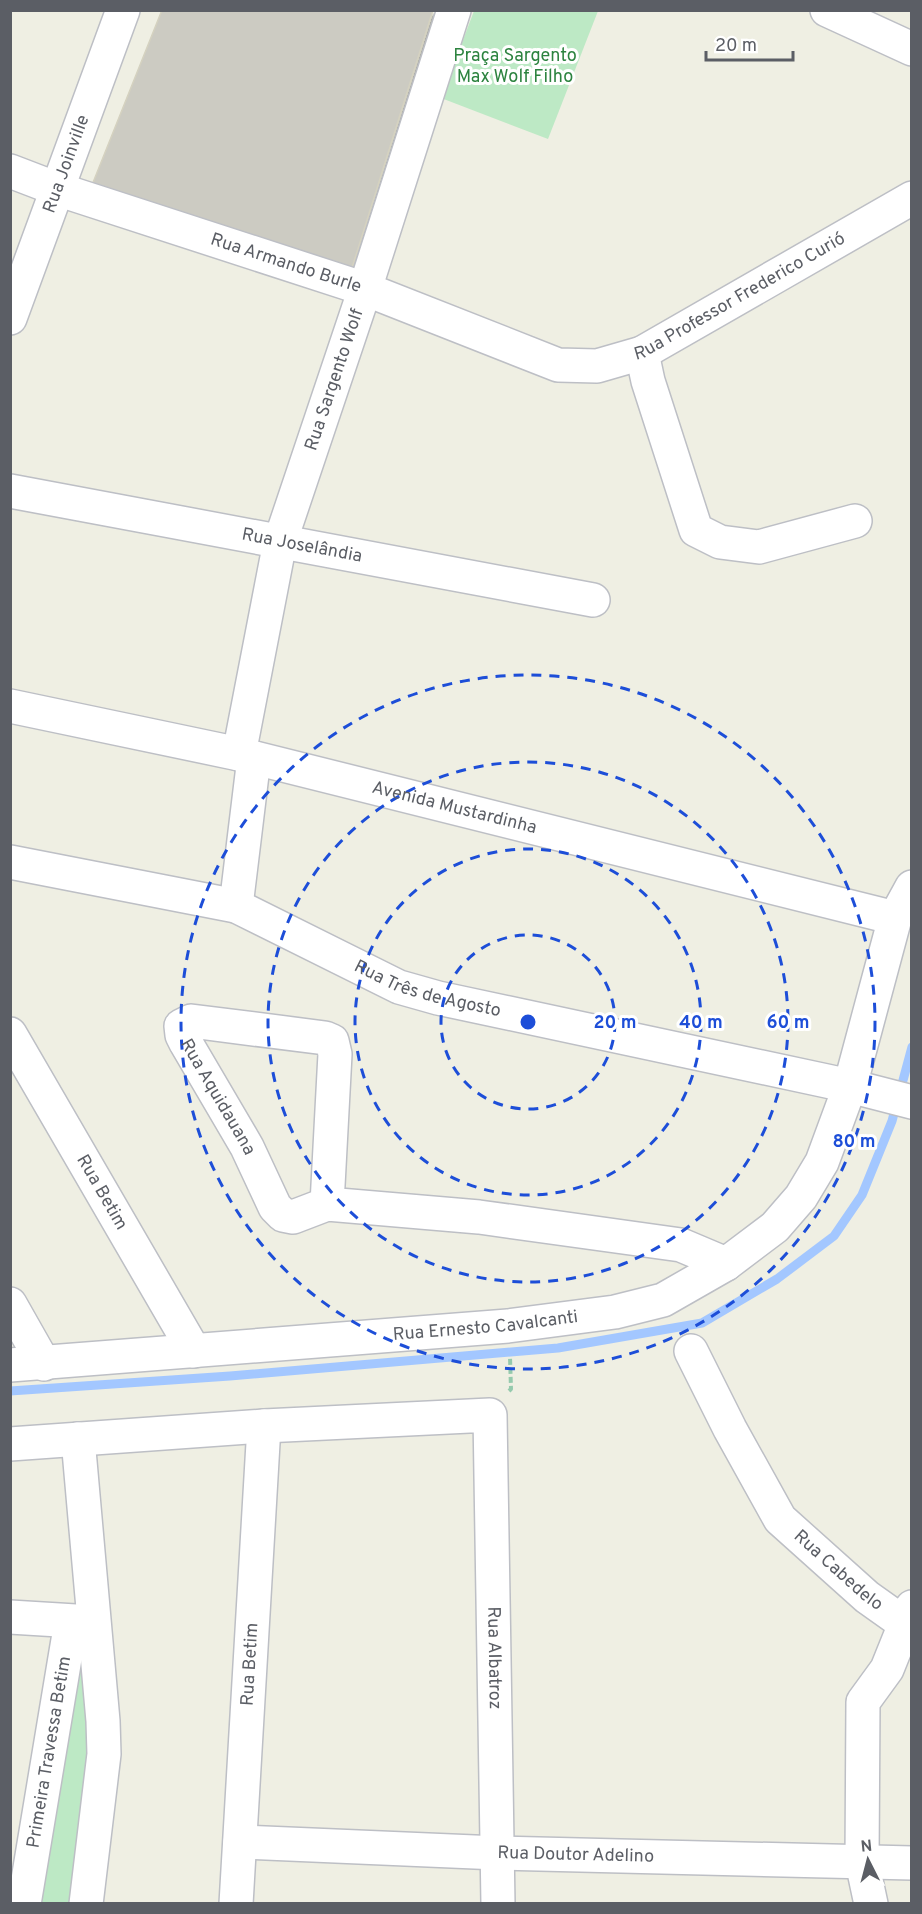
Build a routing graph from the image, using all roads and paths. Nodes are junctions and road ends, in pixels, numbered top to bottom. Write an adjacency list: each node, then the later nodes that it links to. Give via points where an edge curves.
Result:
1 (123, 10): 6 (street, Rua Joinville)
2 (454, 10): 8 (street, Rua Sargento Wolf)
3 (827, 10): 4 (street)
4 (912, 49)
5 (10, 171): 6 (street, Rua Armando Burle)
6 (57, 189): 8 (street, Rua Armando Burle); 9 (street, Rua Joinville)
7 (912, 198): 10 (street, Rua Professor Frederico Curió)
8 (365, 289): 11 (street, Rua Armando Burle); 14 (street, Rua Sargento Wolf)
9 (10, 318)
10 (642, 353): 11 (street, Rua Professor Frederico Curió, via 597,366); 13 (street, via 696,530 720,542 759,547)
11 (558, 365)
12 (10, 491): 14 (street, Rua Joselândia)
13 (855, 521)
14 (280, 542): 15 (street, Rua Joselândia); 17 (street, Rua Sargento Wolf)
15 (593, 600)
16 (10, 706): 17 (street, Avenida Mustardinha)
17 (247, 756): 20 (street, Rua Sargento Wolf); 21 (street, Avenida Mustardinha)
18 (10, 862): 20 (street, Rua Três de Agosto)
19 (912, 887): 21 (street, Rua Ernesto Cavalcanti)
20 (236, 906): 23 (street, Rua Três de Agosto, via 399,987)
21 (895, 918): 23 (street, Rua Ernesto Cavalcanti)
22 (10, 1034): 29 (street, Rua Betim)
23 (859, 1088): 24 (street, Rua Três de Agosto); 26 (street, Rua Ernesto Cavalcanti, via 801,1197 775,1227)
24 (912, 1102)
25 (327, 1204): 25 (street, Rua Aquidauana, via 335,1054 332,1041 191,1021 181,1026 182,1035 247,1148 275,1207 283,1215 293,1217); 26 (street, Rua Aquidauana, via 479,1217 665,1242)
26 (726, 1264): 29 (street, Rua Ernesto Cavalcanti, via 663,1300 615,1312 508,1326)
27 (10, 1304): 31 (street)
28 (509, 1348): 33 (path)
29 (194, 1351): 31 (street, Rua Ernesto Cavalcanti)
30 (691, 1352): 37 (street, Rua Cabedelo, via 780,1519 867,1597)
31 (44, 1364): 32 (street, Rua Ernesto Cavalcanti)
32 (10, 1365)
33 (511, 1389)
34 (264, 1426): 35 (street); 40 (street, Rua Betim); 41 (street, Rua Albatroz, via 490,1414)
35 (78, 1438): 36 (street); 39 (street, Primeira Travessa Betim)
36 (10, 1444)
37 (908, 1615): 42 (street, Rua Cabedelo, via 887,1669 863,1702)
38 (10, 1617): 39 (street)
39 (82, 1622): 44 (street, Primeira Travessa Betim); 45 (street, Primeira Travessa Betim, via 103,1721 104,1754)
40 (240, 1842): 41 (street, Rua Doutor Adelino); 46 (street, Rua Betim)
41 (498, 1853): 42 (street, Rua Doutor Adelino); 47 (street, Rua Albatroz)
42 (862, 1862): 43 (street, Rua Doutor Adelino); 48 (street, Rua Cabedelo)
43 (912, 1863)
44 (24, 1904)
45 (86, 1904)
46 (236, 1904)
47 (498, 1904)
48 (871, 1904)

